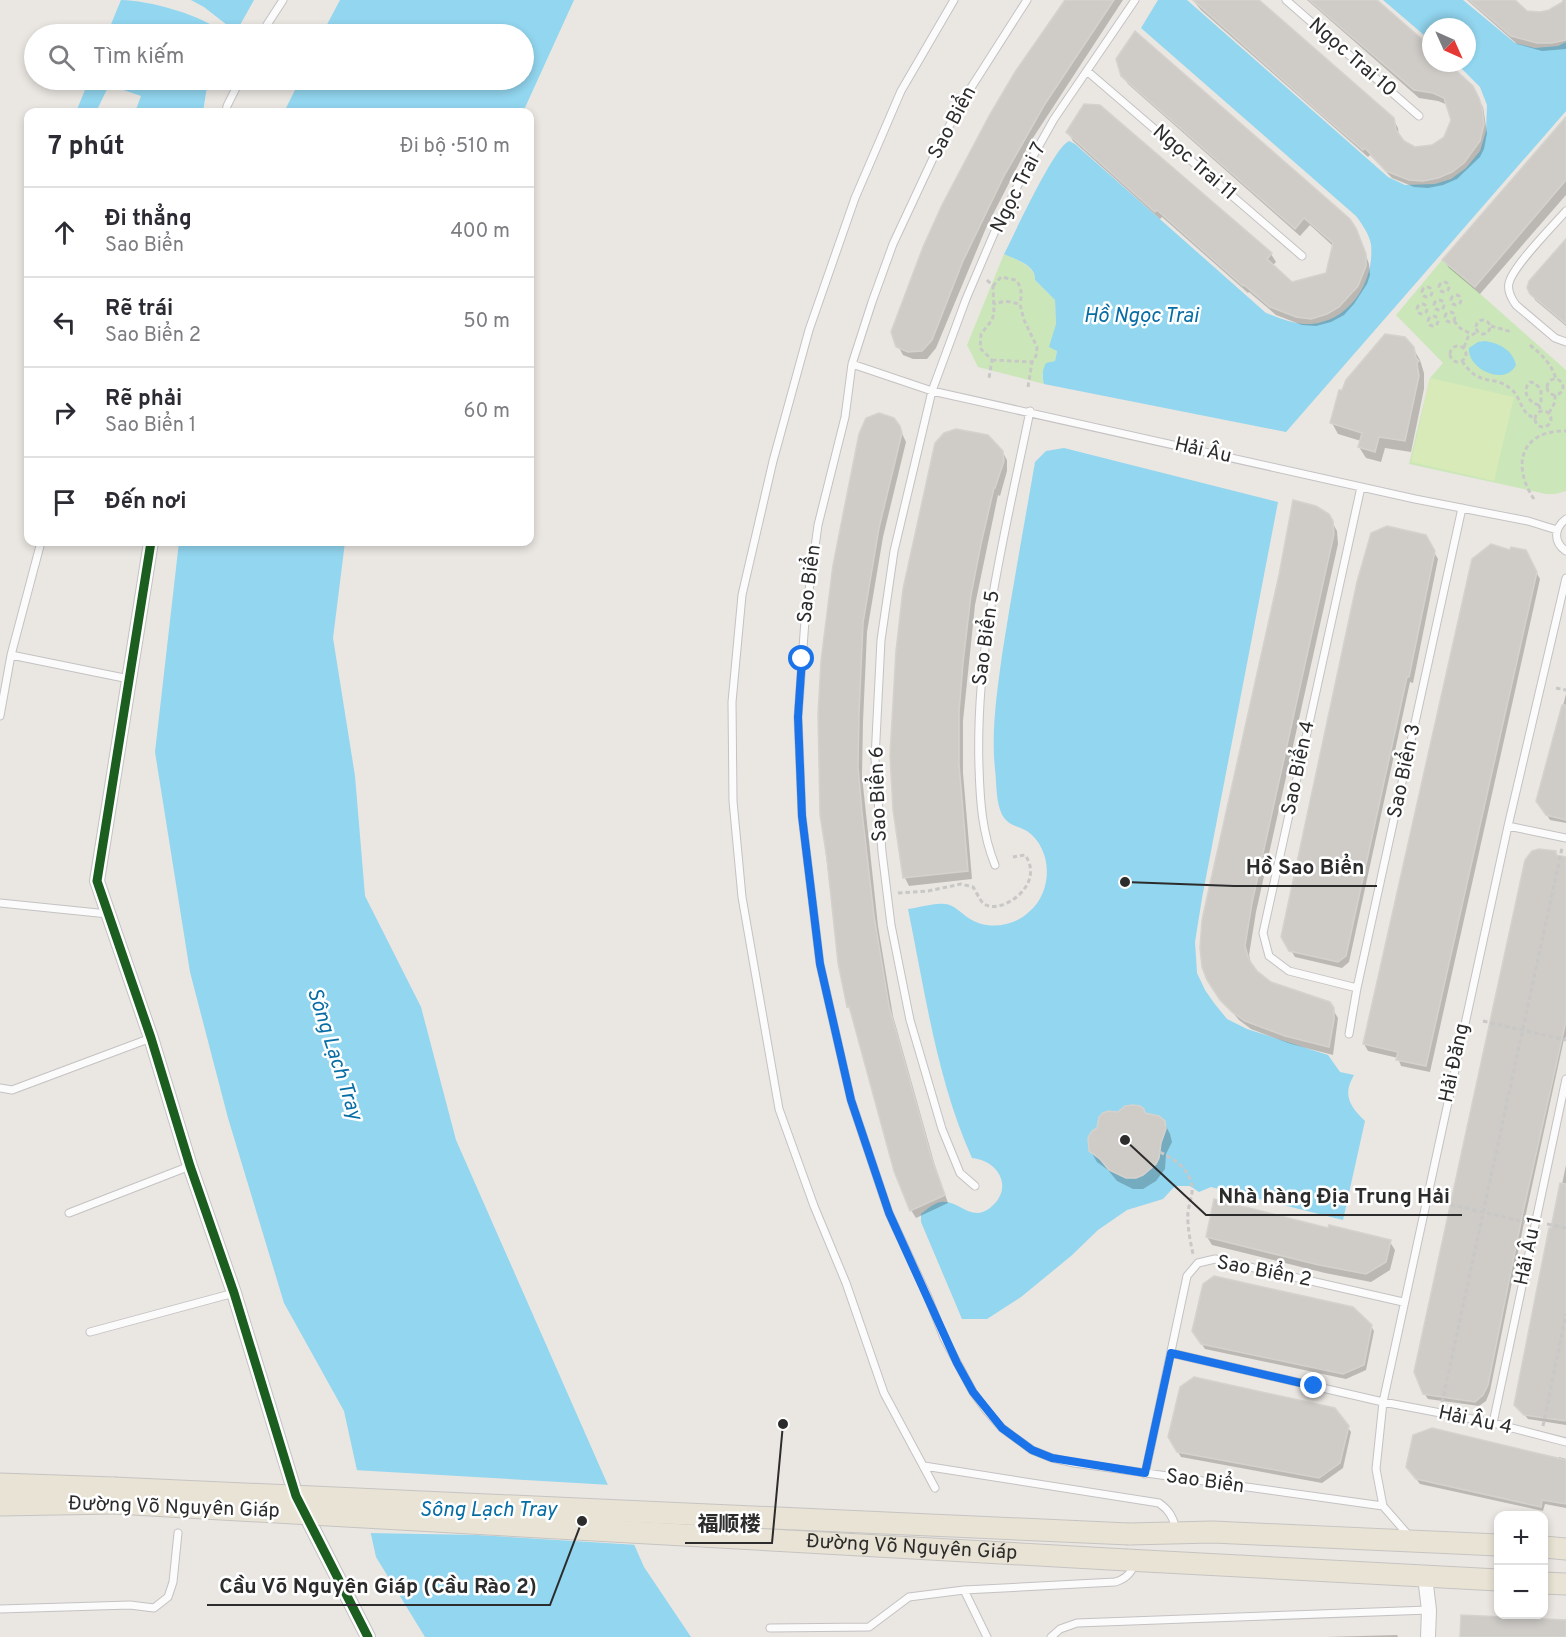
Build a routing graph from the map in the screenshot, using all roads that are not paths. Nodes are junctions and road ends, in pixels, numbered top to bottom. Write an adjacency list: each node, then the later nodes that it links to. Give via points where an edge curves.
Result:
1 (283, 0): 6 (lane)
2 (954, 0): 48 (lane, via 900,91 855,198 809,330 742,595 732,702 733,801 742,897 779,1109 884,1392)
3 (1027, 0): 14 (lane, Sao Biển, via 942,139 893,244)
4 (1135, 0): 7 (lane, Ngọc Trai 7)
5 (1286, 0): 10 (lane, Ngọc Trai 10)
6 (267, 24)
7 (1088, 70): 12 (lane, Ngọc Trai 11); 15 (lane, Ngọc Trai 7, via 1054,119 995,231)
8 (235, 90): 9 (lane)
9 (227, 108)
10 (1419, 116)
11 (1566, 211): 13 (lane, via 1514,271 1508,285 1516,305 1555,338)
12 (1302, 256)
13 (1566, 342)
14 (852, 364): 15 (lane, Hải Âu); 49 (lane, Sao Biển, via 845,417 818,525 805,620 798,717 802,816 820,964 851,1100 889,1213 944,1338 986,1410 1002,1428 1032,1450 1052,1458)
15 (932, 391): 16 (lane, Hải Âu); 39 (lane, Sao Biển 6, via 894,551 881,640 875,759 884,873 910,1020 942,1129 960,1173)
16 (1030, 411): 17 (lane, Hải Âu); 30 (lane, Sao Biển 5, via 991,600 979,700 983,826)
17 (1361, 487): 18 (lane, Hải Âu); 33 (lane, Sao Biển 4, via 1263,933 1269,956 1289,971)
18 (1462, 508): 20 (lane, Hải Âu); 33 (lane, Sao Biển 3)
19 (1566, 519): 20 (lane)
20 (1557, 530): 23 (lane, via 1558,542)
21 (40, 546): 25 (lane)
22 (150, 546): 26 (street)
23 (1566, 551)
24 (1566, 578): 28 (lane, Hải Đăng)
25 (11, 655): 26 (lane); 27 (lane)
26 (129, 679): 32 (street, via 97,881)
27 (0, 716)
28 (1508, 826): 29 (lane); 42 (lane, Hải Đăng)
29 (1566, 838)
30 (995, 865)
31 (0, 903): 32 (lane)
32 (108, 914): 35 (street)
33 (1357, 988): 34 (lane, Sao Biển 3)
34 (1349, 1034)
35 (151, 1038): 37 (lane, via 12,1090); 38 (street)
36 (1566, 1079): 46 (lane, Hải Âu 1)
37 (0, 1088)
38 (190, 1166): 40 (lane); 41 (street)
39 (975, 1186)
40 (69, 1213)
41 (234, 1293): 43 (lane); 70 (street, via 296,1496)
42 (1403, 1302): 44 (lane, Sao Biển 2, via 1215,1259 1198,1263 1187,1276); 45 (lane, Hải Đăng)
43 (90, 1332)
44 (1171, 1353): 45 (lane, Hải Âu 4); 49 (lane, Sao Biển 2)
45 (1383, 1402): 46 (lane, Hải Âu 4); 54 (lane, Hải Đăng, via 1376,1469)
46 (1493, 1423): 47 (lane, Hải Âu 4)
47 (1566, 1442)
48 (924, 1466): 51 (lane); 56 (lane, via 1159,1503 1168,1509)
49 (1145, 1473): 54 (lane, Sao Biển)
50 (0, 1484): 52 (main road, Đường Võ Nguyên Giáp)
51 (935, 1488)
52 (115, 1495): 53 (main road, Đường Võ Nguyên Giáp); 56 (main road, Đường Võ Nguyên Giáp, bridge); 61 (main road, Đường Võ Nguyên Giáp, bridge)
53 (0, 1504)
54 (1383, 1506): 57 (lane)
55 (178, 1533): 67 (lane, via 168,1597 154,1608 130,1605)
56 (1177, 1534): 57 (main road, Đường Võ Nguyên Giáp)
57 (1413, 1540): 58 (main road, Đường Võ Nguyên Giáp); 62 (main road)
58 (1494, 1545)
59 (1548, 1547): 60 (main road)
60 (1566, 1549)
61 (1131, 1560): 62 (main road, Đường Võ Nguyên Giáp); 66 (lane, via 1131,1572 1115,1582)
62 (1425, 1577): 63 (main road, Đường Võ Nguyên Giáp); 68 (street)
63 (1494, 1581)
64 (1548, 1583): 65 (main road)
65 (1566, 1584)
66 (964, 1590): 69 (lane, via 909,1597 869,1627); 71 (lane)
67 (0, 1609)
68 (1429, 1610): 72 (lane, via 1077,1623); 73 (street)
69 (770, 1628)
70 (368, 1637)
71 (987, 1637)
72 (1051, 1637)
73 (1428, 1637)

